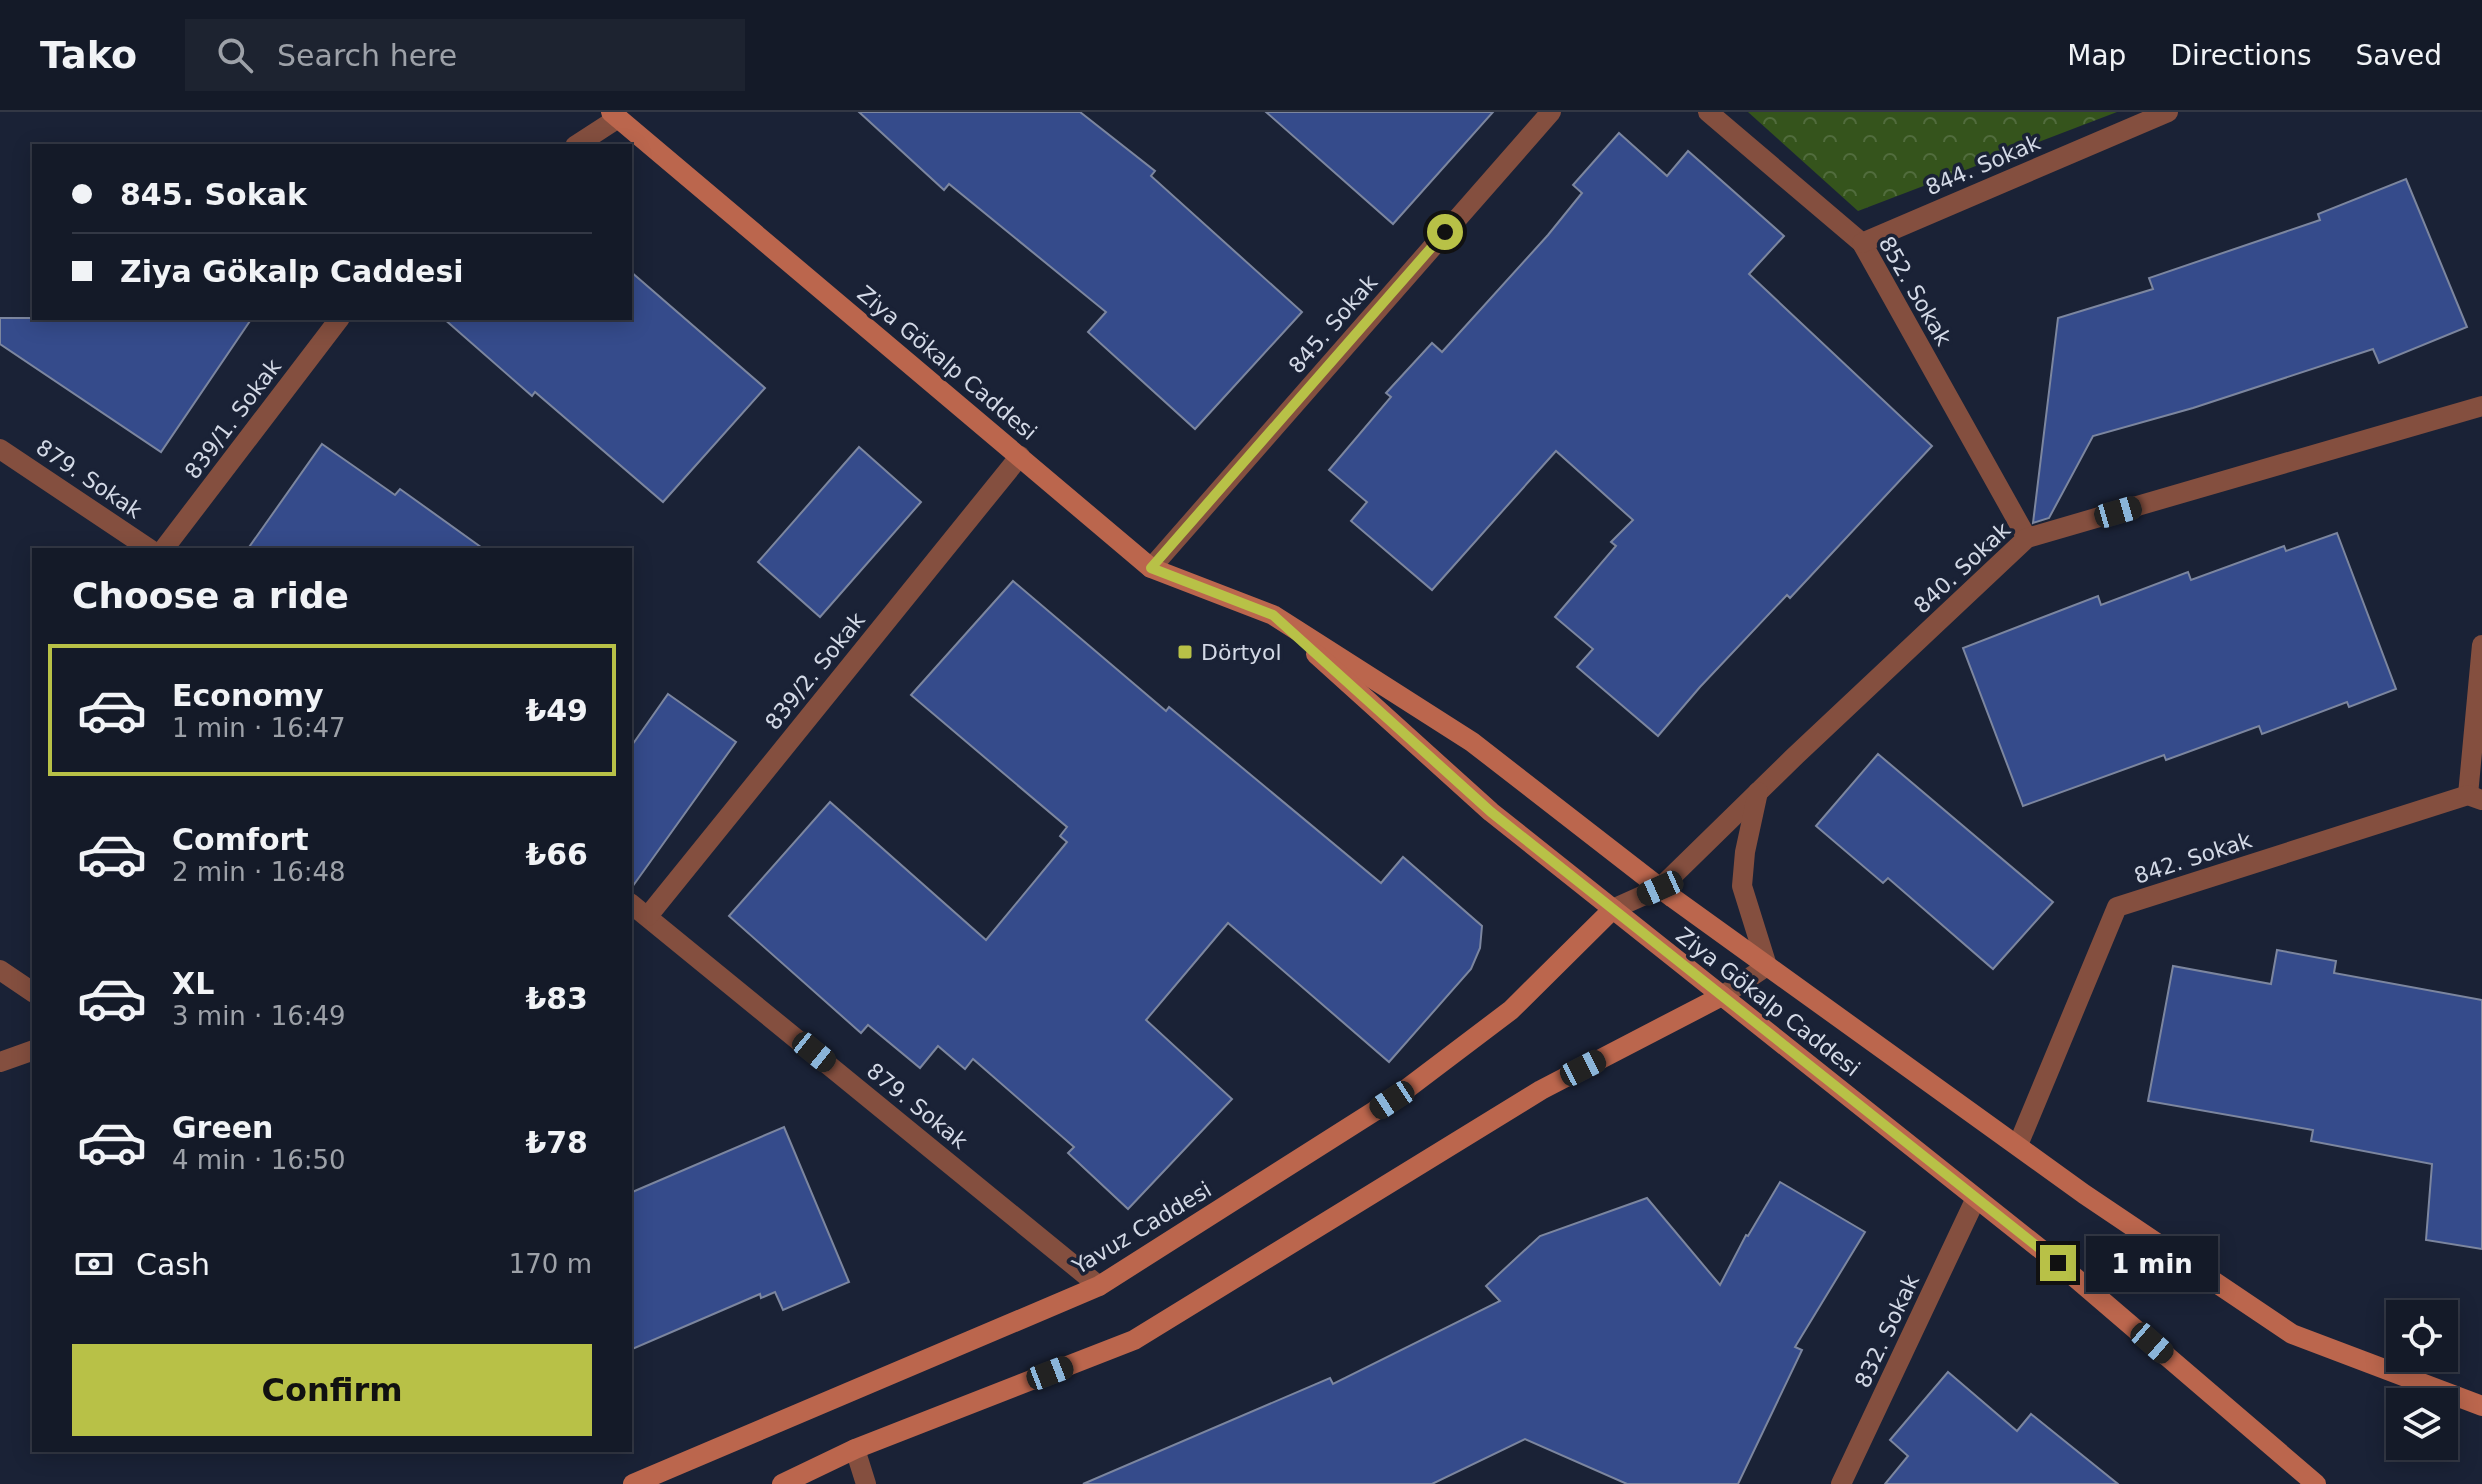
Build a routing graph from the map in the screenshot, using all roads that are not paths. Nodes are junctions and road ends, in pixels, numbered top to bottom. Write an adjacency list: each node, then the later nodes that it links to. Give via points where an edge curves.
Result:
1 (1551, 112): 14 (street, 845. Sokak)
2 (1708, 112): 6 (street, 852. Sokak)
3 (2168, 112): 6 (street, 844. Sokak)
4 (614, 115): 5 (street); 10 (main road, Ziya Gökalp Caddesi)
5 (578, 144)
6 (1862, 243): 11 (street, 852. Sokak)
7 (338, 320): 13 (street, 839/1. Sokak)
8 (2482, 406): 11 (street, 840. Sokak)
9 (0, 449): 12 (street, 879. Sokak)
10 (1020, 456): 14 (main road, Ziya Gökalp Caddesi); 22 (street, 839/2. Sokak)
11 (2027, 538): 17 (street, 840. Sokak)
12 (148, 548)
13 (165, 548)
14 (1151, 568): 15 (main road, Ziya Gökalp Caddesi)
15 (1273, 615): 19 (main road, Ziya Gökalp Caddesi, via 1472,742); 21 (main road, Ziya Gökalp Caddesi, via 1491,812)
16 (2482, 645): 18 (street)
17 (1758, 792): 19 (street, 840. Sokak); 23 (street, via 1742,886)
18 (2475, 798): 29 (street, 842. Sokak, via 2117,907)
19 (1660, 888): 21 (street); 23 (main road, Ziya Gökalp Caddesi)
20 (632, 904): 22 (street, 879. Sokak)
21 (1613, 909): 26 (main road, Ziya Gökalp Caddesi); 31 (main road, Yavuz Caddesi, via 1511,1010 1392,1100)
22 (648, 916): 31 (street, 879. Sokak)
23 (1767, 966): 26 (street); 29 (main road, Ziya Gökalp Caddesi)
24 (0, 970): 25 (street)
25 (32, 992)
26 (1722, 996): 30 (main road, Ziya Gökalp Caddesi); 33 (main road, via 1541,1090 1134,1340)
27 (32, 1051): 28 (street)
28 (0, 1062)
29 (2018, 1145): 32 (main road, Ziya Gökalp Caddesi, via 2292,1334)
30 (1976, 1198): 37 (street, 832. Sokak); 38 (main road, Ziya Gökalp Caddesi)
31 (1099, 1286): 34 (main road, Yavuz Caddesi)
32 (2482, 1406)
33 (855, 1449): 35 (main road); 36 (street)
34 (633, 1484)
35 (782, 1484)
36 (866, 1484)
37 (1841, 1484)
38 (2316, 1484)

